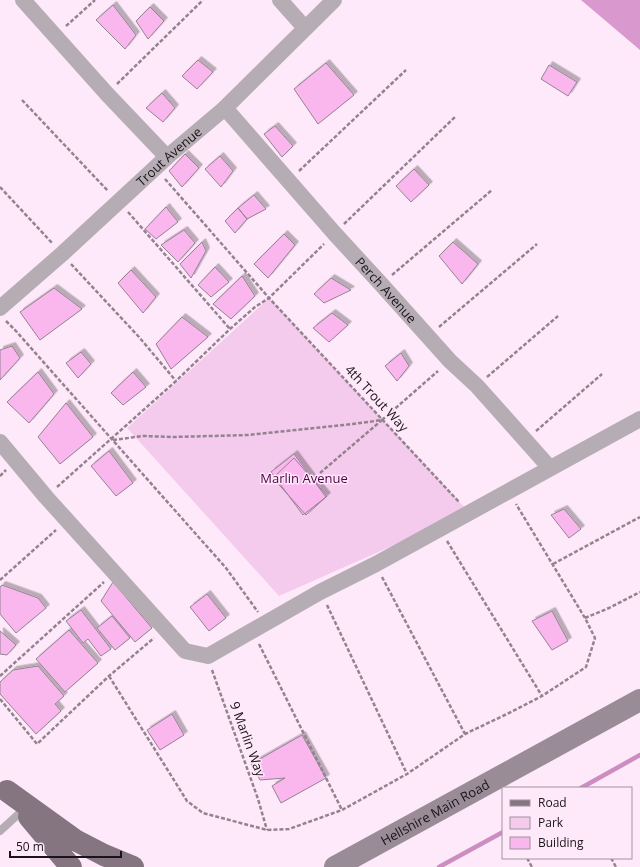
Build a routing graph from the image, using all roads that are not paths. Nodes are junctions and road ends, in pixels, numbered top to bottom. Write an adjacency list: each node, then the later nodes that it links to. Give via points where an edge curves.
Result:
1 (23, 0): 6 (street)
2 (280, 0): 4 (street)
3 (334, 0): 4 (street, Trout Avenue)
4 (305, 28): 5 (street, Trout Avenue)
5 (225, 108): 6 (street, Trout Avenue); 10 (street, Perch Avenue, via 335,234)
6 (167, 157): 7 (street, Trout Avenue, via 62,254)
7 (2, 315)
8 (640, 419): 10 (street)
9 (0, 442): 10 (street, via 164,630 185,651 208,656 320,592)
10 (550, 468)
11 (640, 700): 17 (main road, Hellshire Main Road)
12 (4, 788): 13 (main road); 16 (main road, via 75,840)
13 (23, 810): 14 (lane); 15 (main road)
14 (0, 831)
15 (71, 867)
16 (133, 867)
17 (335, 867)

